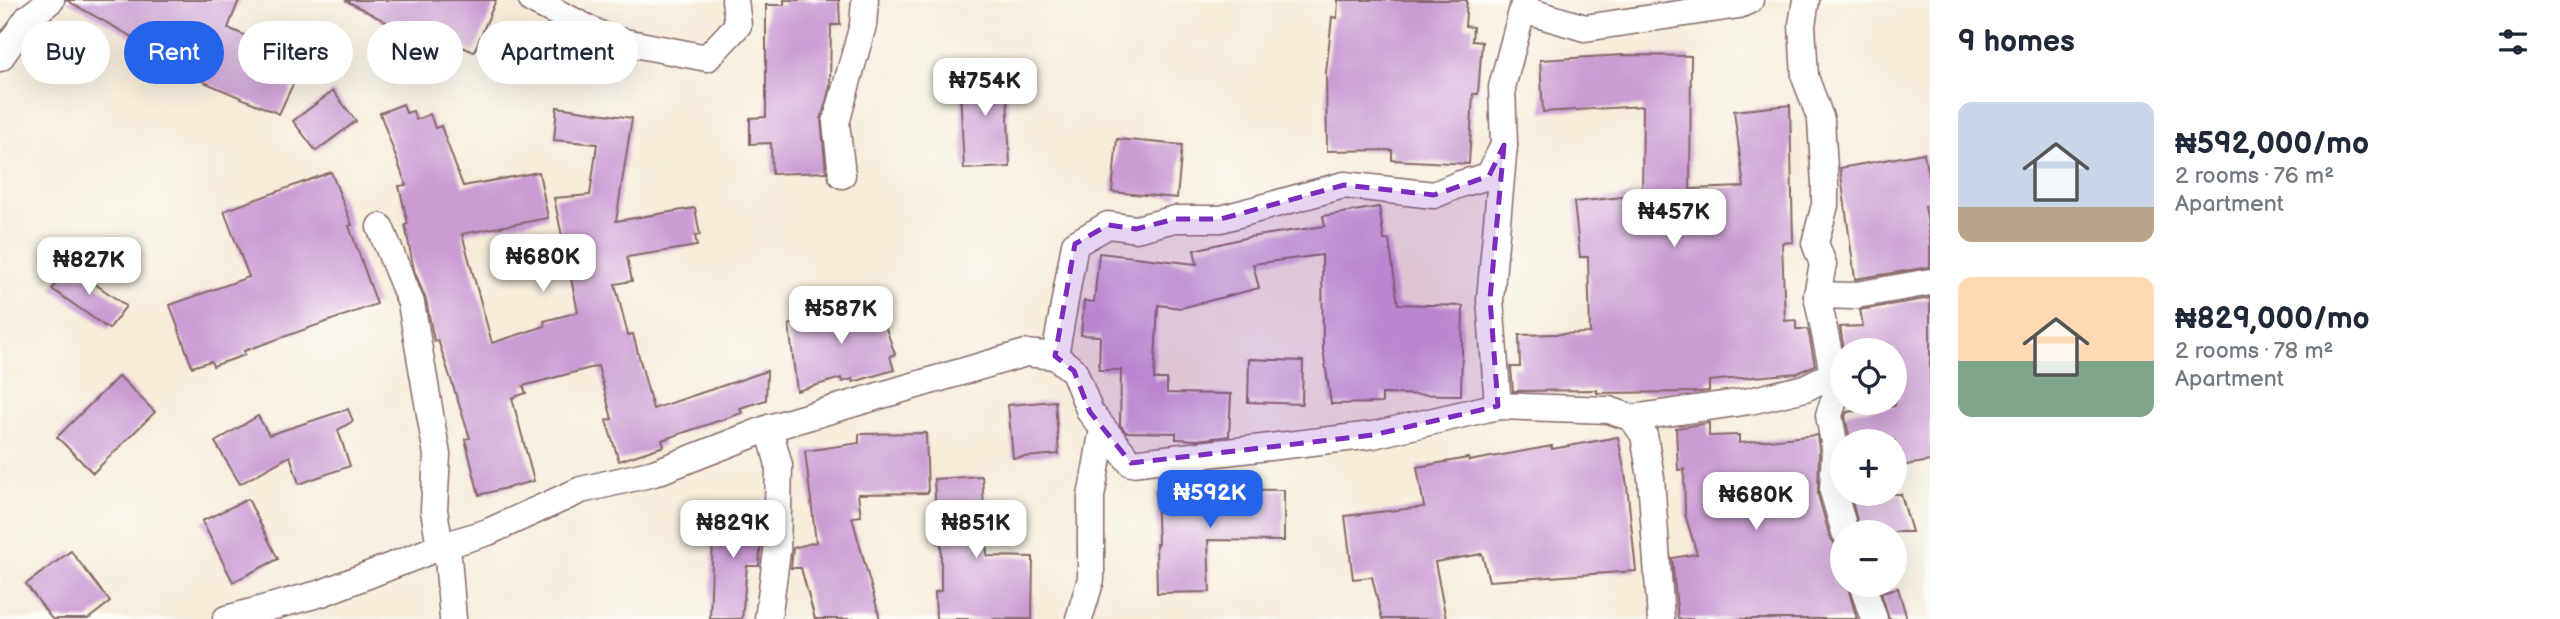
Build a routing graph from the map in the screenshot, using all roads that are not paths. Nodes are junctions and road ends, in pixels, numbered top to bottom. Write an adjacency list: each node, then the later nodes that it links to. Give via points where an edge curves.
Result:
1 (51, 0): 8 (street, via 28,18)
2 (532, 0): 3 (street, via 609,39 707,58 738,26)
3 (735, 0)
4 (865, 0): 10 (street, via 863,25 836,123)
5 (1750, 0): 7 (street, via 1585,28)
6 (1806, 0): 13 (street, via 1801,25 1805,77 1821,120 1825,184 1825,205 1815,243 1823,264)
7 (1524, 5): 9 (street, via 1502,87)
8 (0, 58)
9 (1504, 145): 15 (street, via 1489,176 1434,195 1344,185 1221,219 1175,219 1136,229 1108,225 1075,244); 17 (street, via 1490,299)
10 (842, 175)
11 (380, 227): 23 (street, via 411,303 437,455 434,510)
12 (1930, 282): 13 (street, via 1851,296)
13 (1817, 295): 14 (street)
14 (1830, 351)
15 (1055, 356): 20 (street, via 1026,353); 21 (street, via 1074,371 1090,412)
16 (1830, 376): 19 (street, via 1805,388 1750,401)
17 (1498, 405): 19 (street, via 1609,410); 21 (street, via 1373,435 1131,463)
18 (1830, 412): 22 (street, via 1835,448 1833,491)
19 (1632, 418): 29 (street, via 1644,435 1651,478)
20 (769, 428): 23 (street, via 654,473 581,490); 27 (street, via 779,465 777,551)
21 (1103, 429): 28 (street, via 1091,497 1091,579)
22 (1841, 520)
23 (444, 546): 25 (street, via 322,593); 26 (street)
24 (1866, 597): 30 (street)
25 (226, 619)
26 (453, 619)
27 (768, 619)
28 (1079, 619)
29 (1661, 619)
30 (1874, 619)

